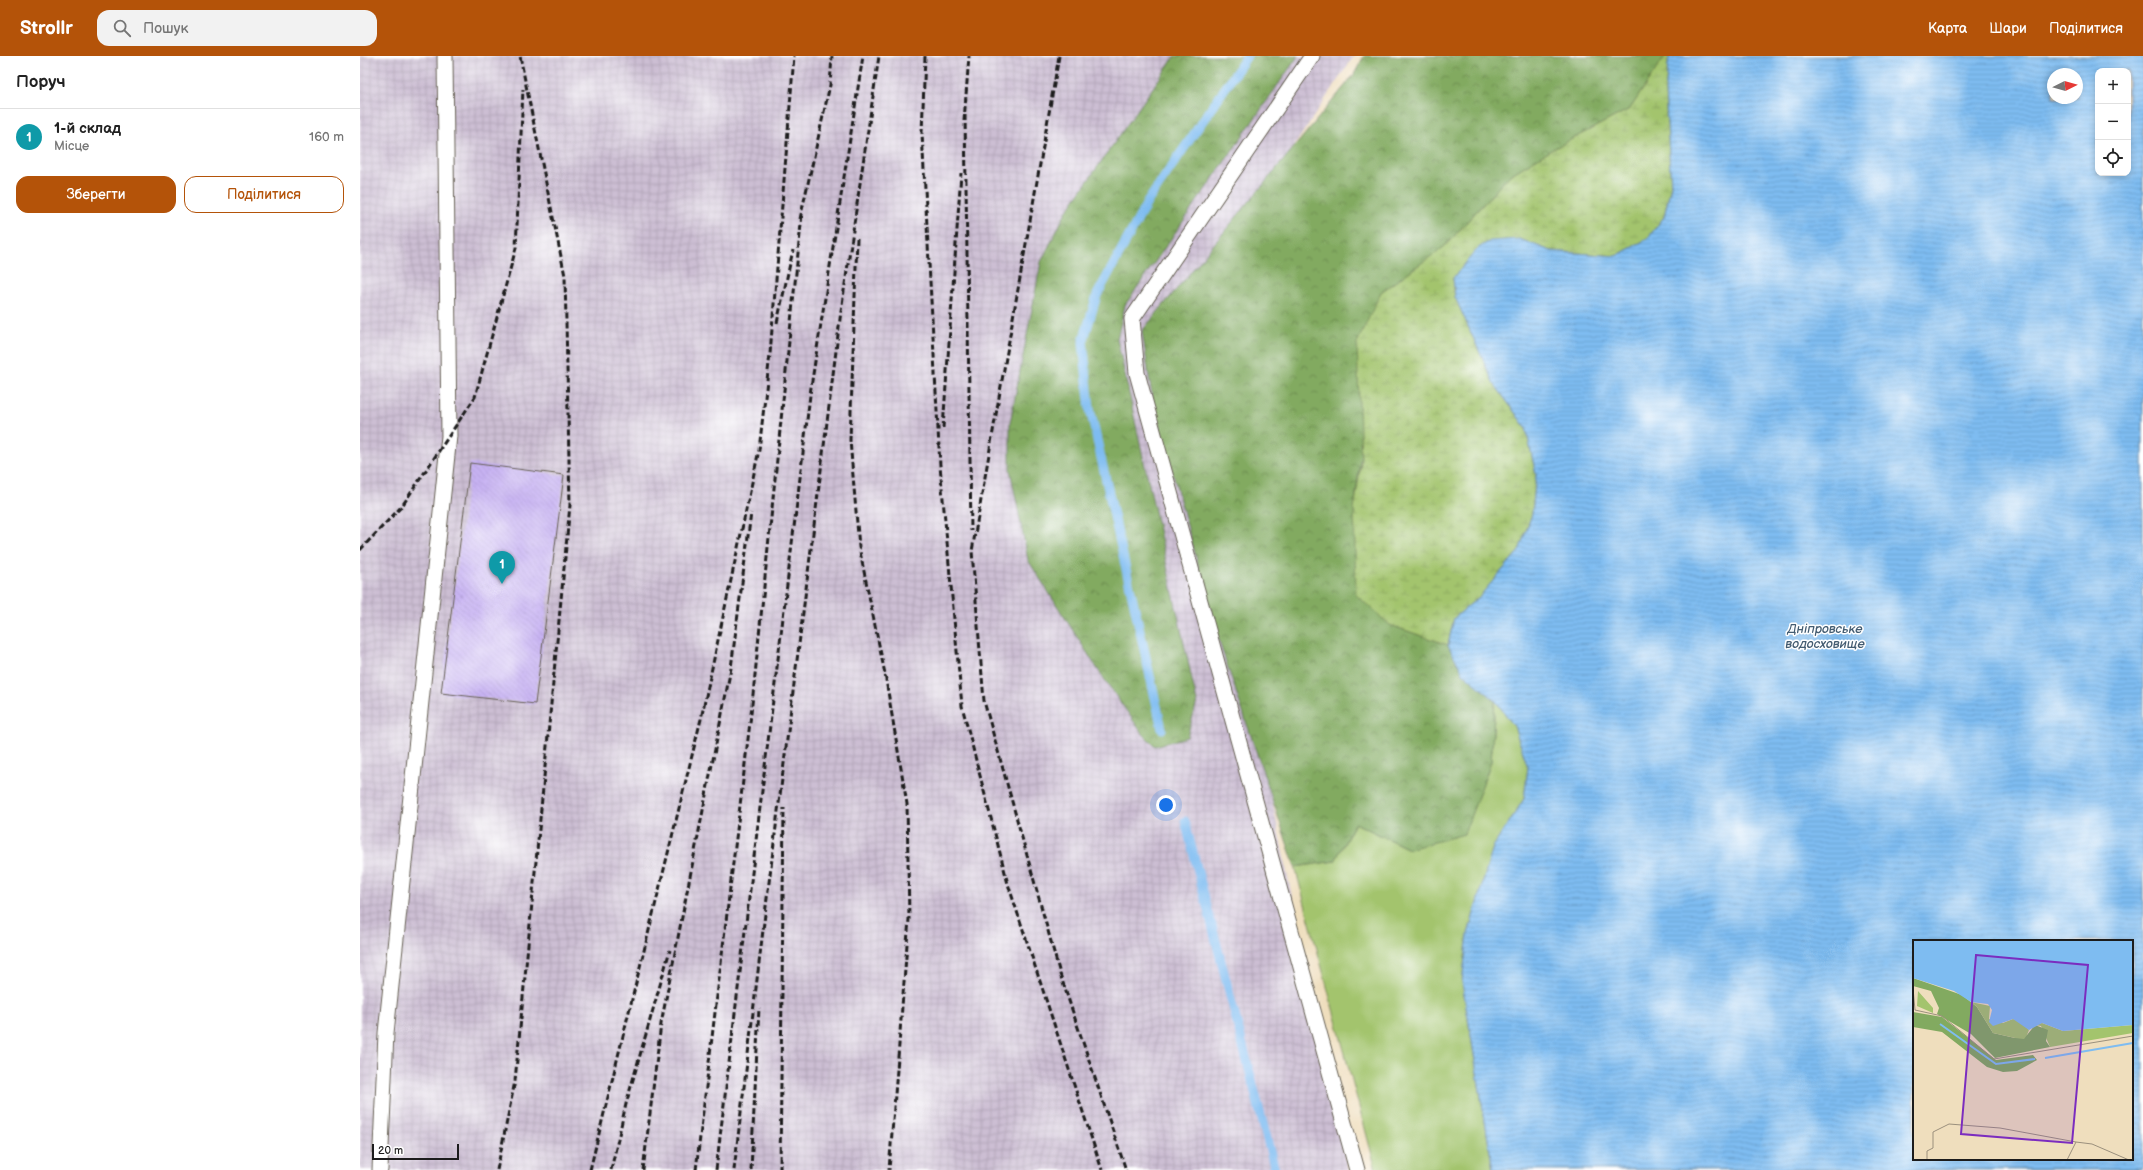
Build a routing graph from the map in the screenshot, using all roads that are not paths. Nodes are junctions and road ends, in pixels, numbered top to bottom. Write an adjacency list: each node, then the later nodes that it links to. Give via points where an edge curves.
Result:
1 (445, 56): 3 (lane, via 449,436 386,1033)
2 (1312, 56): 4 (lane, via 1132,319 1137,373)
3 (380, 1170)
4 (1357, 1170)

